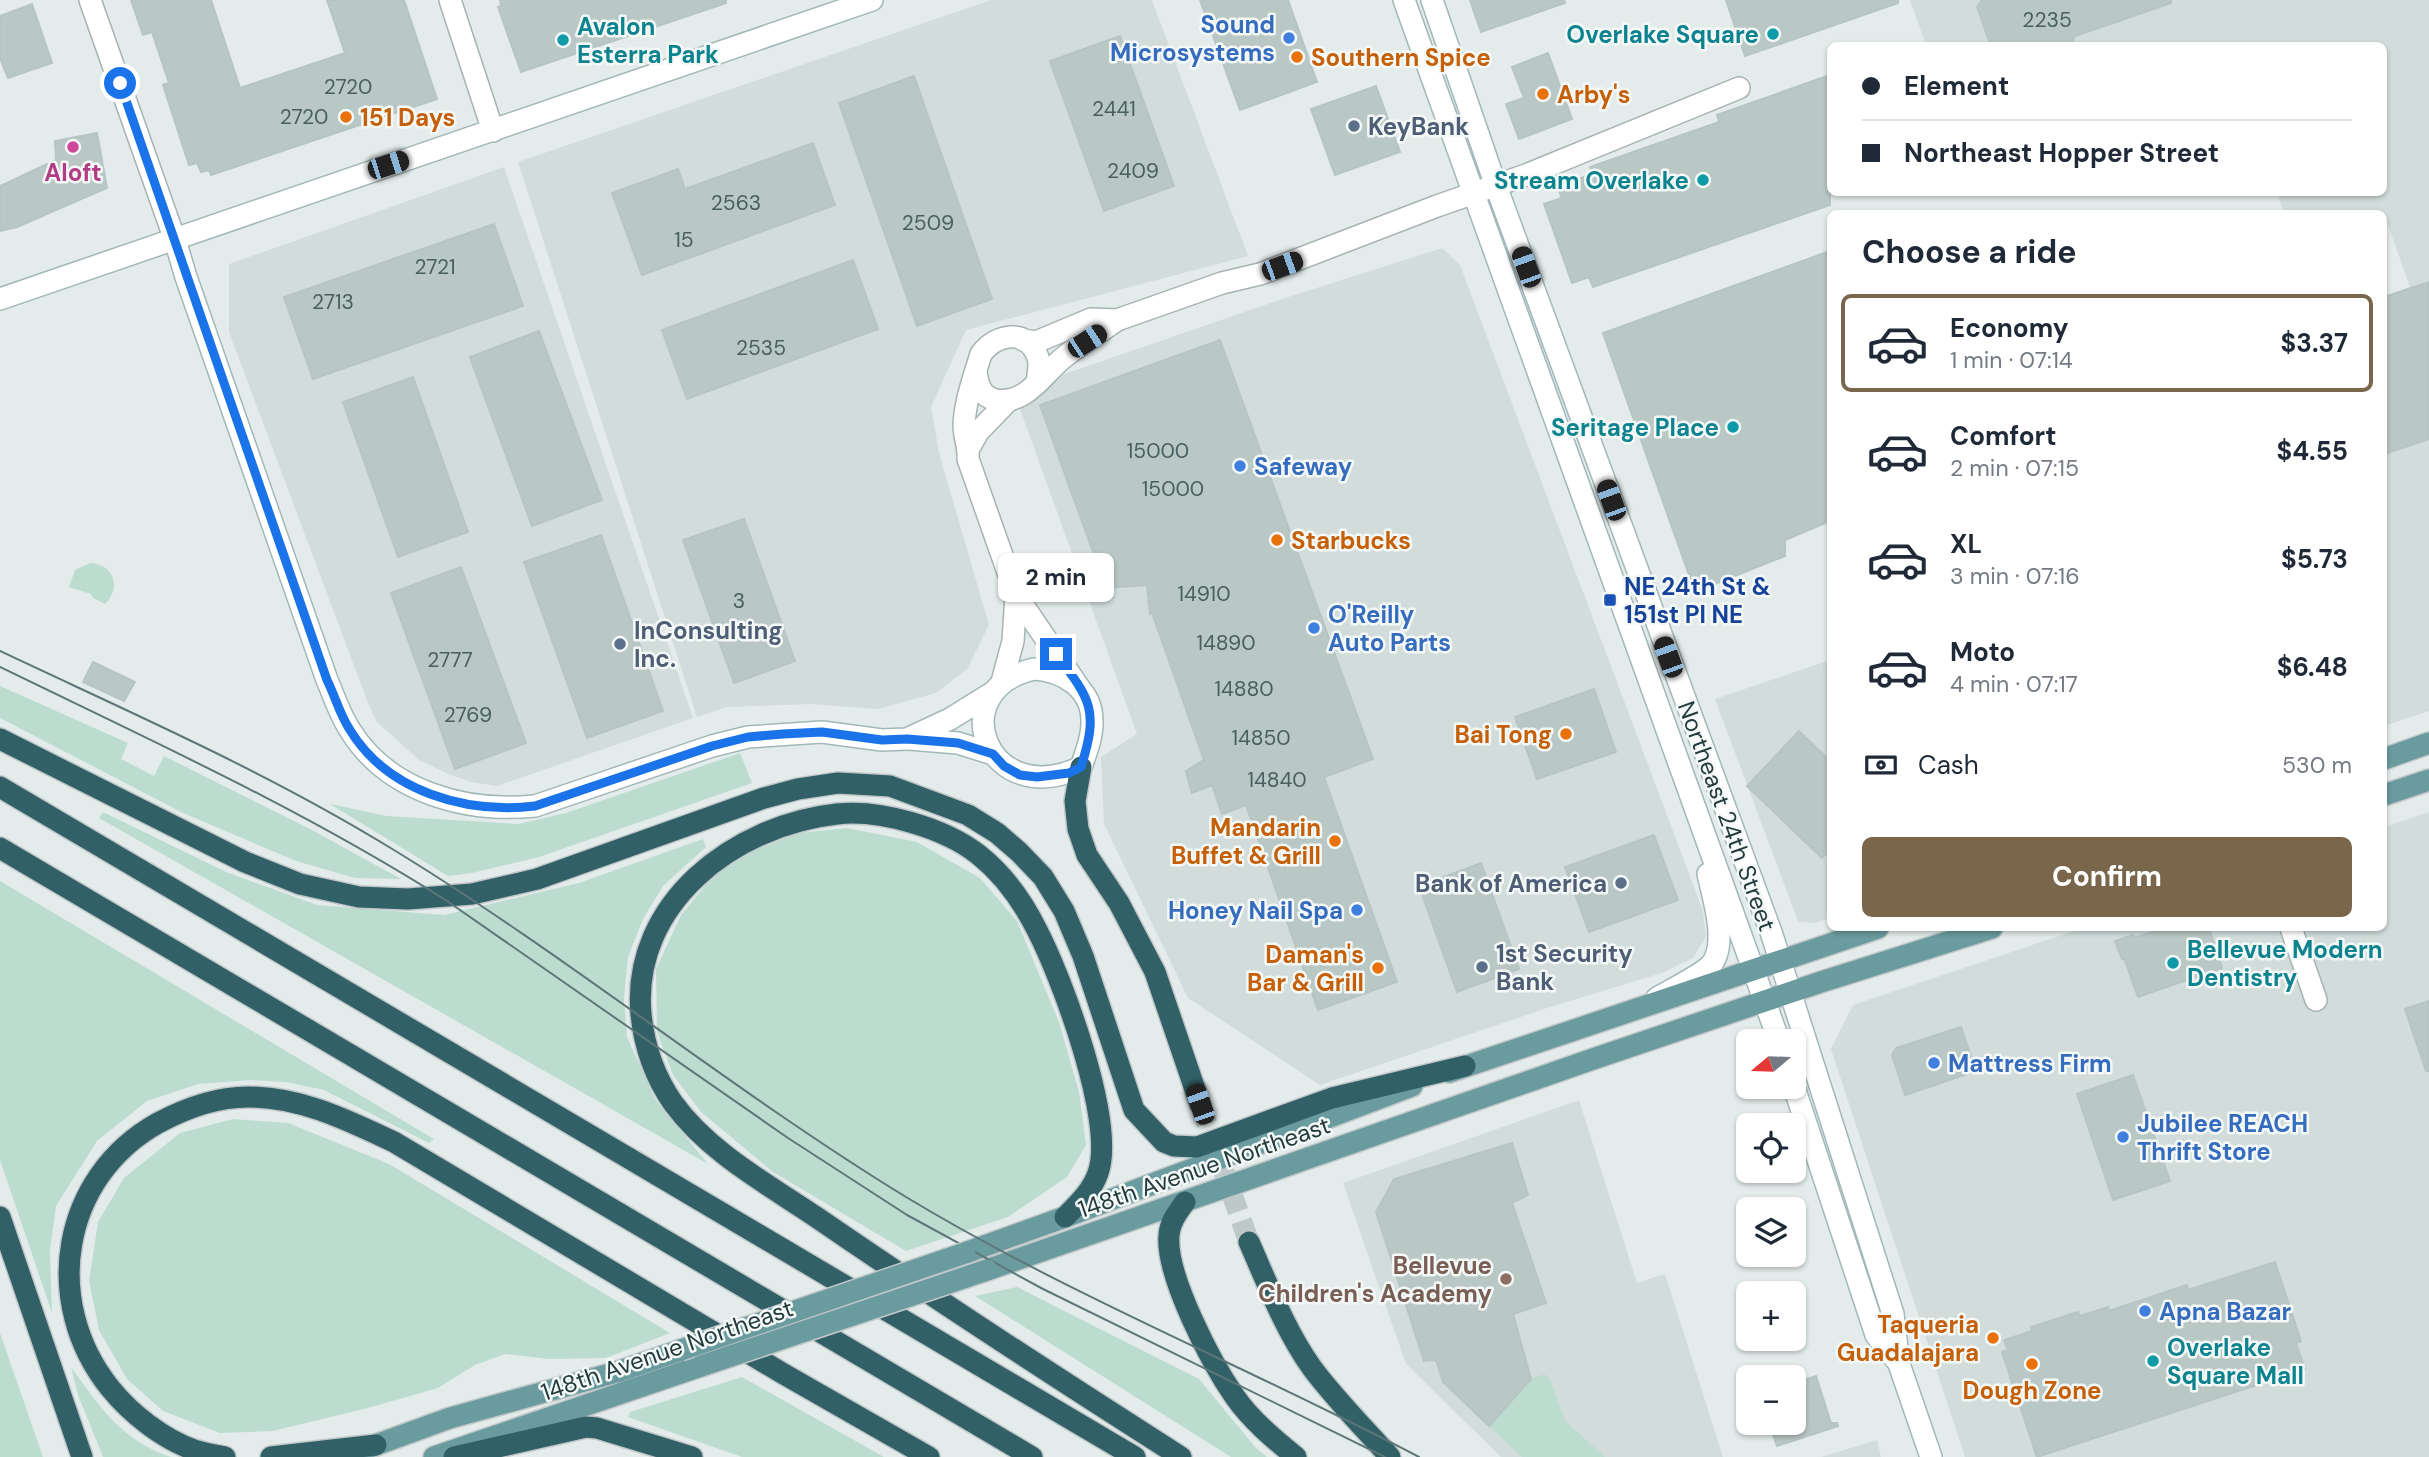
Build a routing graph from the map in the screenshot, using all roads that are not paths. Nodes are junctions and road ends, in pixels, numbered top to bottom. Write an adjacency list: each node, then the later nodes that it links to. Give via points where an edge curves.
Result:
1 (90, 0): 9 (street)
2 (450, 0): 7 (street)
3 (872, 0): 7 (street)
4 (1404, 0): 8 (street, Northeast 24th Street)
5 (1432, 0): 8 (street, Northeast 24th Street)
6 (1739, 88): 8 (street)
7 (494, 131): 9 (street)
8 (1485, 190): 11 (street, via 1260,274); 17 (street, Northeast 24th Street); 18 (street, Northeast 24th Street)
9 (175, 240): 10 (street); 23 (street, via 323,667 349,729 368,754 390,772 444,799 507,809 535,806 748,737 822,732)
10 (0, 299)
11 (1117, 320): 12 (street, via 1091,320 1036,342); 14 (street, via 1061,359)
12 (1023, 340): 13 (street, via 993,341 981,354); 14 (street, via 1037,354)
13 (976, 372): 15 (street, via 985,395); 16 (street, via 964,427)
14 (1037, 383): 15 (street)
15 (1009, 400): 16 (street)
16 (969, 448): 19 (street, via 973,477)
17 (1565, 449): 18 (street); 30 (street, Northeast 24th Street)
18 (1594, 451): 36 (street, Northeast 24th Street)
19 (1016, 595): 20 (street, via 1013,641); 21 (street)
20 (997, 687): 21 (street, via 1017,673 1034,669 1051,670); 23 (street, via 950,719); 25 (street, via 985,707 983,723)
21 (1080, 689): 27 (street, via 1092,721)
22 (0, 739): 43 (highway, via 245,862 300,884 359,897 472,894 537,879 797,789 838,783 890,786 968,815 997,833 1043,877 1079,944 1134,1110 1164,1142 1197,1147 1332,1098)
23 (907, 739): 25 (street, via 958,743)
24 (2429, 743): 26 (main road)
25 (993, 754): 27 (street, via 1020,775 1054,775)
26 (2387, 758)
27 (1081, 767): 45 (highway, via 1075,802 1087,855 1119,903 1155,972)
28 (2429, 780): 31 (main road)
29 (0, 788): 63 (highway)
30 (1691, 793): 37 (street, Northeast 24th Street); 41 (street, via 1720,926 1718,950 1711,965)
31 (2387, 794)
32 (0, 848): 62 (highway)
33 (1869, 931): 36 (main road, 148th Avenue Northeast)
34 (1983, 931): 38 (main road, 148th Avenue Northeast)
35 (2292, 931): 39 (street)
36 (1780, 960): 37 (main road, 148th Avenue Northeast); 38 (street, Northeast 24th Street)
37 (1755, 970): 40 (street, Northeast 24th Street); 41 (main road, 148th Avenue Northeast)
38 (1791, 992): 40 (main road, 148th Avenue Northeast); 47 (street, Northeast 24th Street)
39 (2316, 1000)
40 (1765, 1001): 42 (street, Northeast 24th Street); 48 (main road, 148th Avenue Northeast)
41 (1642, 1007): 43 (main road, 148th Avenue Northeast)
42 (1775, 1029)
43 (1465, 1066): 50 (main road, 148th Avenue Northeast)
44 (1798, 1099): 46 (street, Northeast 24th Street)
45 (1200, 1104)
46 (1810, 1136): 47 (street); 52 (street, Northeast 24th Street, via 1876,1335)
47 (1840, 1146): 52 (street, Northeast 24th Street, via 1893,1314)
48 (1185, 1202): 58 (main road, 148th Avenue Northeast, bridge); 65 (highway, via 1173,1219 1169,1237 1173,1264 1198,1332 1236,1398)
49 (0, 1217): 54 (highway)
50 (1065, 1217): 53 (main road, 148th Avenue Northeast, bridge, via 681,1350 450,1418); 64 (highway, via 1089,1191 1102,1157 1092,1083 1039,934 1022,901 978,854 938,832 896,819 839,813 791,824 743,844 689,882 648,948 640,1003 651,1060 671,1100 687,1119 733,1160 845,1237)
51 (1250, 1242): 66 (highway, via 1286,1324 1311,1366)
52 (1899, 1364): 67 (street, Northeast 24th Street)
53 (376, 1445): 56 (highway); 57 (main road, 148th Avenue Northeast)
54 (82, 1457)
55 (225, 1457): 61 (highway, via 174,1441 138,1416 109,1387 77,1328 70,1288 70,1243 94,1181 143,1132 210,1101 248,1097 328,1111 394,1142)
56 (271, 1457)
57 (341, 1457)
58 (434, 1457)
59 (454, 1457): 60 (highway, via 586,1427)
60 (692, 1457)
61 (929, 1457)
62 (1032, 1457)
63 (1135, 1457)
64 (1181, 1457)
65 (1296, 1457)
66 (1390, 1457)
67 (1931, 1457)

